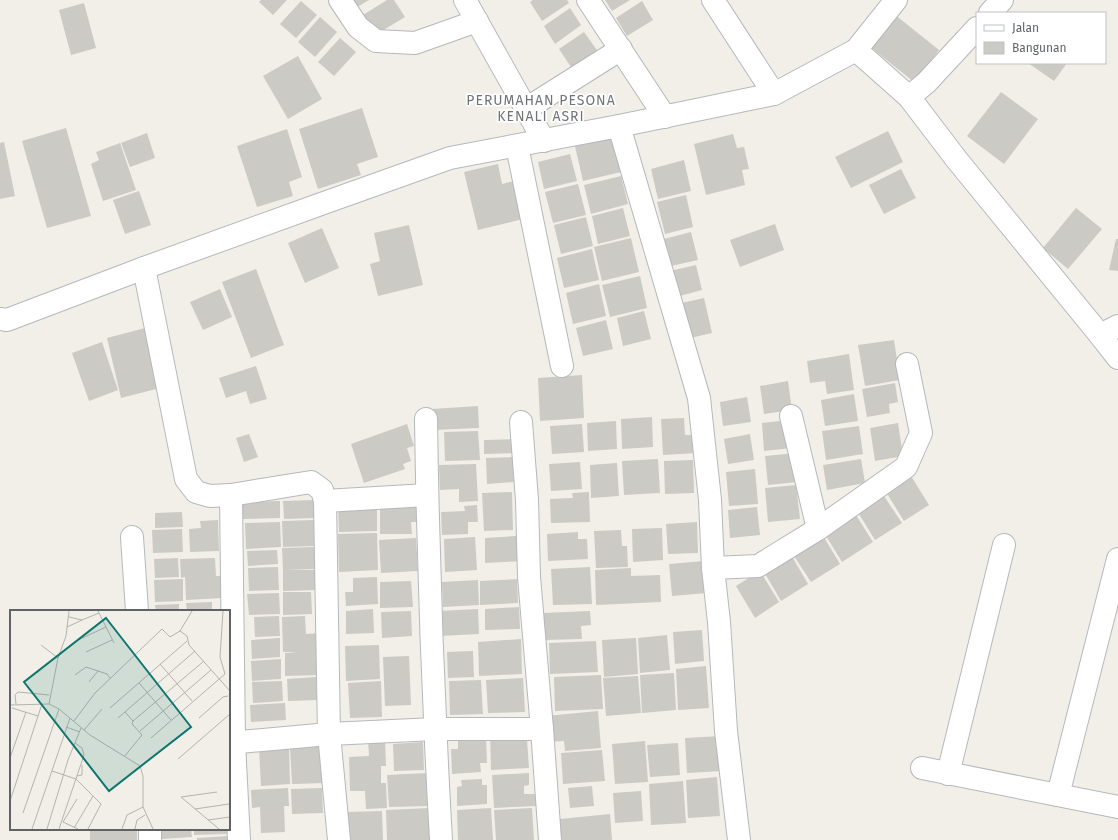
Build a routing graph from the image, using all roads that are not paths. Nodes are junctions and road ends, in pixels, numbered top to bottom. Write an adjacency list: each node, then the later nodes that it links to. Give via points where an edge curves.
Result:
1 (340, 0): 8 (street, via 358,27 376,41 415,42)
2 (465, 0): 8 (street)
3 (588, 0): 10 (street)
4 (713, 0): 12 (street)
5 (1002, 0): 7 (street)
6 (887, 4): 11 (street)
7 (991, 12)
8 (477, 21): 14 (street)
9 (976, 29): 13 (street, via 926,83)
10 (621, 49): 14 (street); 15 (street)
11 (856, 50): 12 (street); 13 (street)
12 (774, 94): 15 (street)
13 (909, 97): 21 (street, via 957,160)
14 (526, 109): 17 (street)
15 (665, 117): 16 (street)
16 (619, 126): 17 (street); 35 (street, via 699,398 710,500)
17 (544, 141): 18 (street)
18 (517, 146): 19 (street, via 450,158); 24 (street)
19 (144, 268): 20 (street, via 7,320); 28 (street, via 186,479 196,492 210,496)
20 (0, 319)
21 (1109, 331): 22 (street)
22 (1118, 358)
23 (907, 364): 31 (street, via 921,433 906,467)
24 (562, 366)
25 (791, 416): 31 (street)
26 (426, 419): 29 (street)
27 (521, 422): 37 (street, via 529,576)
28 (231, 495): 30 (street, via 311,482 322,490); 40 (street)
29 (427, 495): 30 (street); 38 (street)
30 (325, 501): 39 (street)
31 (818, 529): 35 (street, via 758,566)
32 (132, 537): 36 (street)
33 (1004, 545): 42 (street)
34 (1118, 559): 43 (street)
35 (713, 568): 49 (street, via 726,731)
36 (137, 610)
37 (542, 728): 38 (street); 48 (street)
38 (435, 730): 39 (street); 47 (street)
39 (329, 734): 40 (street); 46 (street)
40 (232, 743): 45 (street)
41 (922, 768): 42 (street)
42 (948, 774): 43 (street)
43 (1058, 795): 44 (street)
44 (1118, 807)
45 (239, 840)
46 (339, 840)
47 (441, 840)
48 (550, 840)
49 (740, 840)

